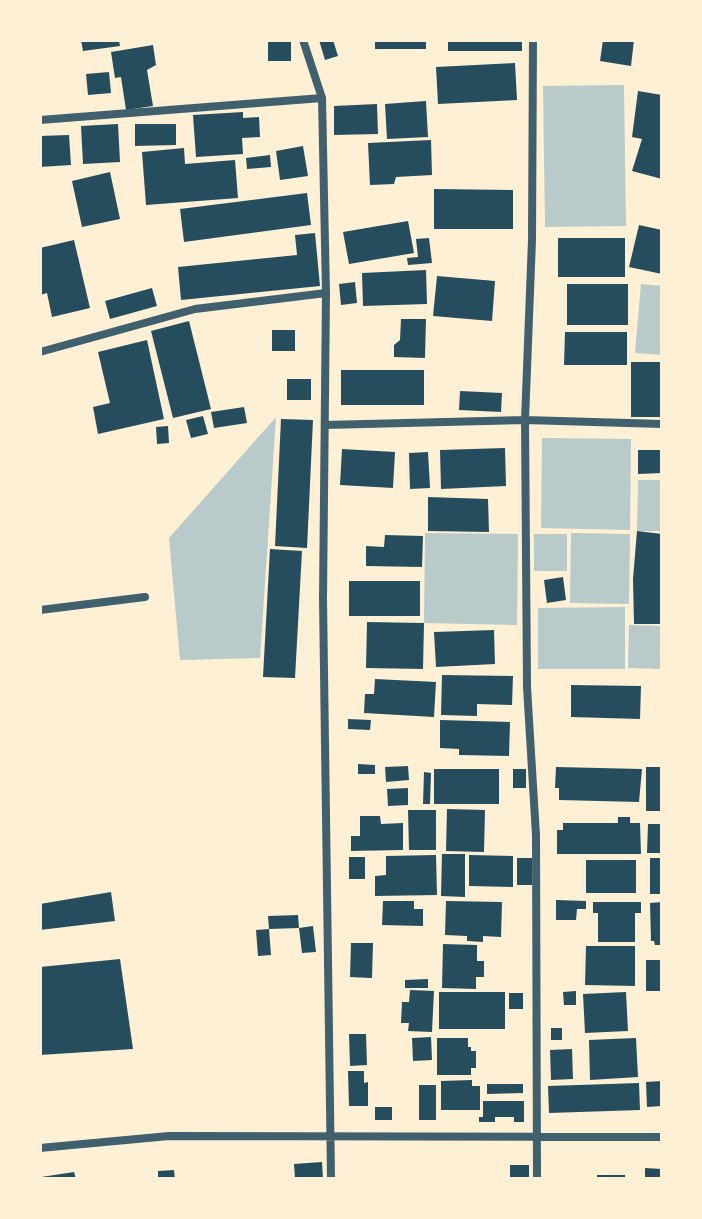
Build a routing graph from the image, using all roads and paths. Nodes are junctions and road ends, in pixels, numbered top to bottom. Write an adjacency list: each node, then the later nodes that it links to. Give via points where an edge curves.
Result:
1 (303, 40): 3 (street)
2 (533, 40): 7 (street)
3 (322, 98): 4 (street); 5 (street)
4 (40, 120)
5 (326, 293): 6 (street, via 195,309); 9 (street)
6 (40, 352)
7 (525, 420): 8 (street); 9 (street); 13 (street)
8 (662, 424)
9 (325, 425): 12 (street)
10 (145, 597): 11 (street)
11 (40, 610)
12 (330, 1137): 13 (street); 15 (street, via 169,1136); 16 (street)
13 (538, 1137): 14 (street); 17 (street)
14 (662, 1137)
15 (40, 1148)
16 (331, 1179)
17 (537, 1179)

